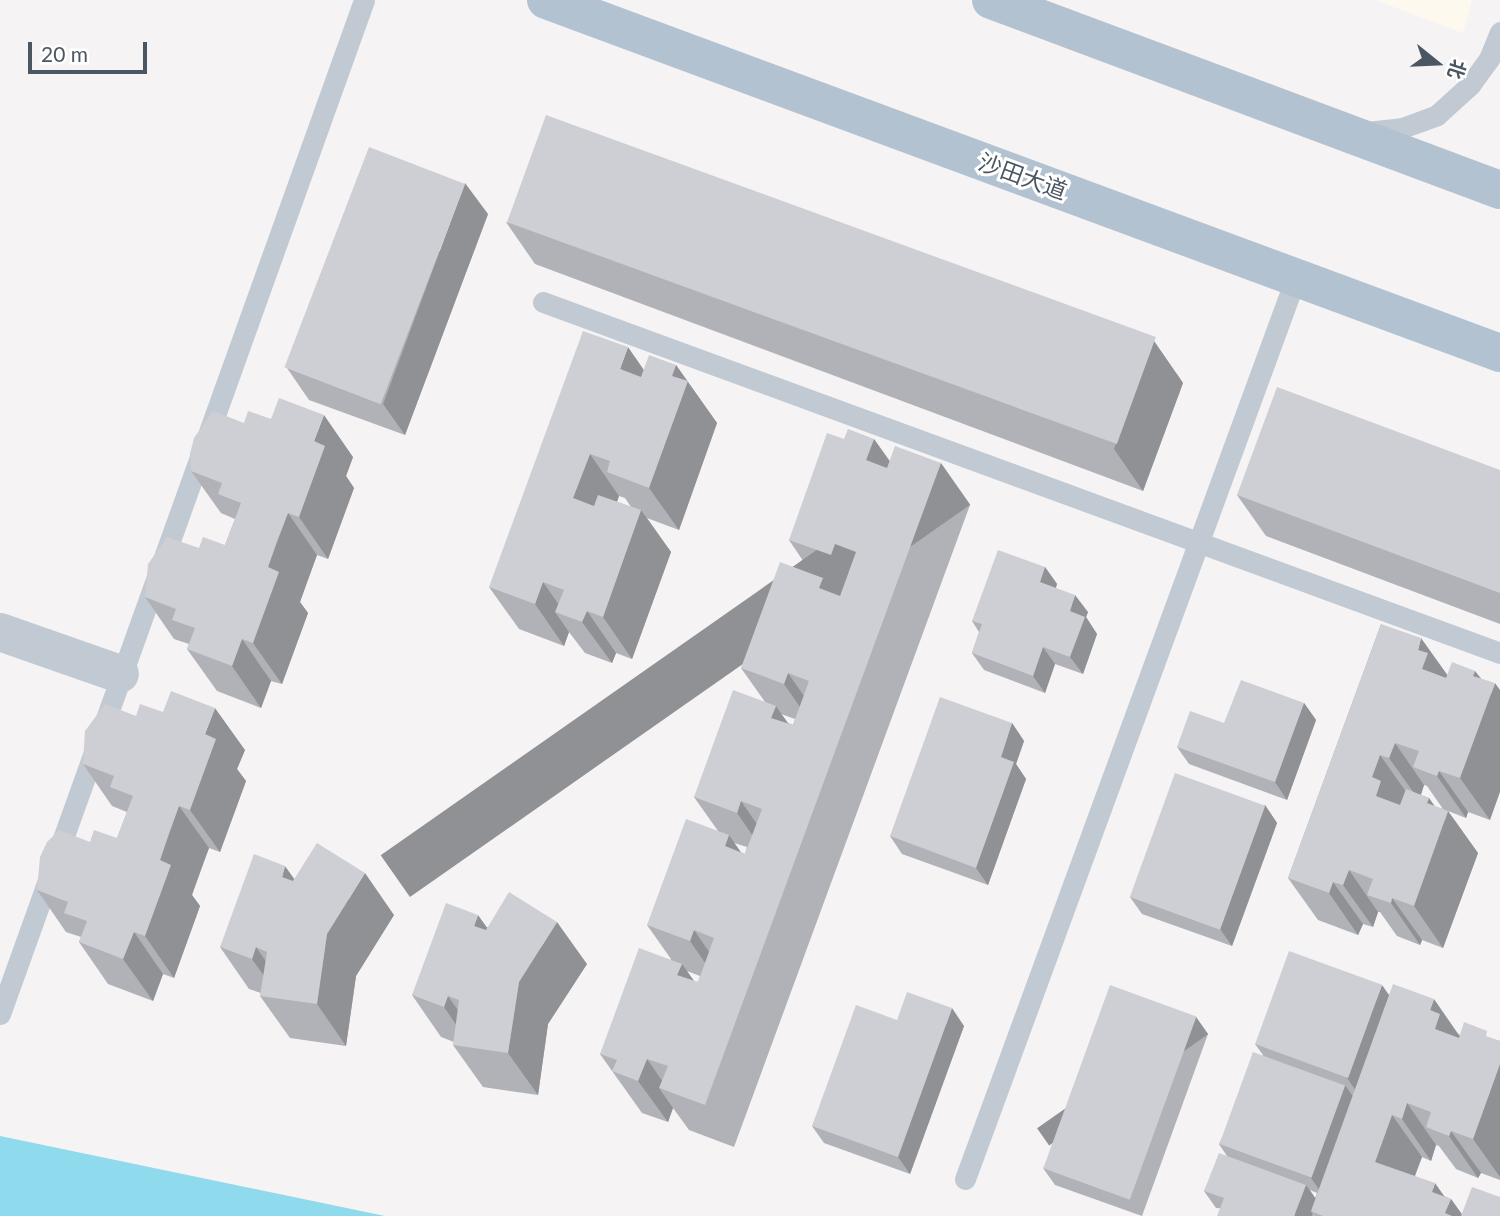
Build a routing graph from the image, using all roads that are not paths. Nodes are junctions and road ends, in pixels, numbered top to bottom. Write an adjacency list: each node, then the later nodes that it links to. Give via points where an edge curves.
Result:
1 (364, 0): 13 (lane)
2 (546, 0): 7 (main road, 沙田大道)
3 (991, 0): 5 (main road)
4 (1500, 32): 5 (lane, via 1489,59 1470,85 1437,115 1402,128 1366,132)
5 (1333, 128): 6 (main road)
6 (1500, 190)
7 (1296, 277): 9 (main road, 沙田大道); 10 (lane)
8 (543, 302): 10 (lane)
9 (1500, 353)
10 (1199, 543): 12 (lane); 15 (lane)
11 (0, 632): 13 (street)
12 (1500, 653)
13 (120, 674): 14 (lane)
14 (0, 1014)
15 (965, 1179)

